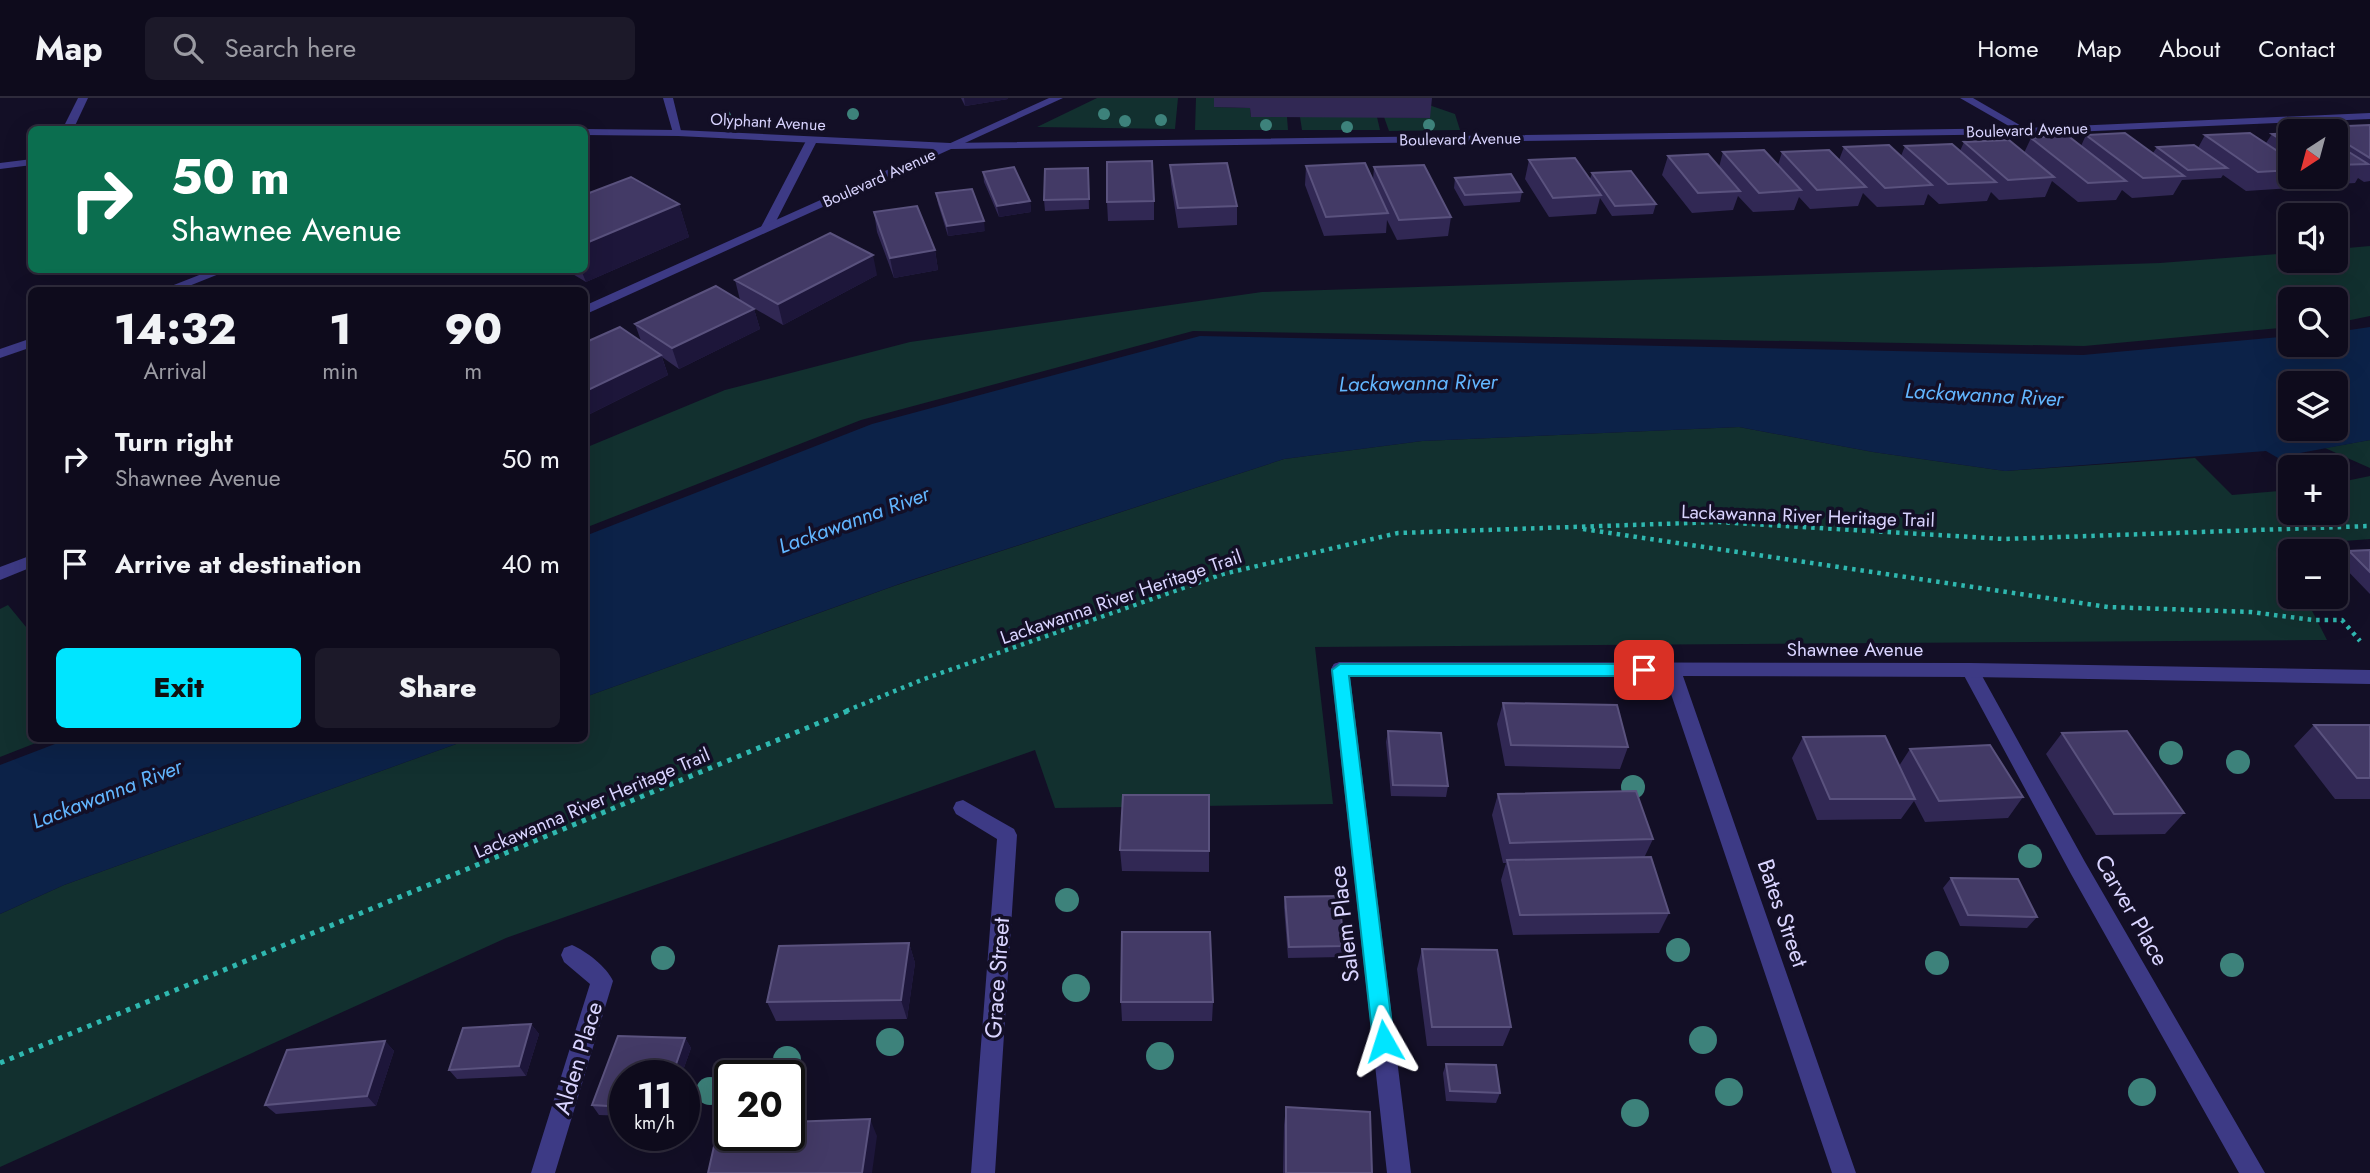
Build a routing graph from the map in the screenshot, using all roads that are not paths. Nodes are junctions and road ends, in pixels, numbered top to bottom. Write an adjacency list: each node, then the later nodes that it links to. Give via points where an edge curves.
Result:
1 (83, 98): 6 (street)
2 (668, 98): 9 (street)
3 (1058, 98): 11 (street)
4 (1965, 98): 7 (street)
5 (2370, 116): 7 (street, Boulevard Avenue)
6 (69, 126)
7 (2025, 131): 11 (street, Boulevard Avenue)
8 (588, 132): 9 (street, Olyphant Avenue)
9 (678, 133): 10 (street, Olyphant Avenue)
10 (812, 139): 11 (street, Olyphant Avenue); 14 (street)
11 (950, 146): 14 (street, Boulevard Avenue)
12 (28, 162): 13 (street)
13 (0, 166)
14 (766, 229): 17 (street, Boulevard Avenue)
15 (215, 273): 16 (street)
16 (175, 287)
17 (588, 309)
18 (28, 344): 19 (street)
19 (0, 354)
20 (28, 562): 21 (street)
21 (0, 574)
22 (1340, 670): 23 (street, Shawnee Avenue); 30 (street, Salem Place)
23 (1672, 670): 24 (street, Shawnee Avenue); 31 (street, Bates Street)
24 (1970, 670): 25 (street, Shawnee Avenue); 32 (street, Carver Place)
25 (2370, 677)
26 (963, 808): 29 (street, Grace Street, via 1007,835)
27 (572, 956): 28 (street, Alden Place, via 602,981)
28 (542, 1173)
29 (984, 1173)
30 (1399, 1173)
31 (1843, 1173)
32 (2253, 1173)

